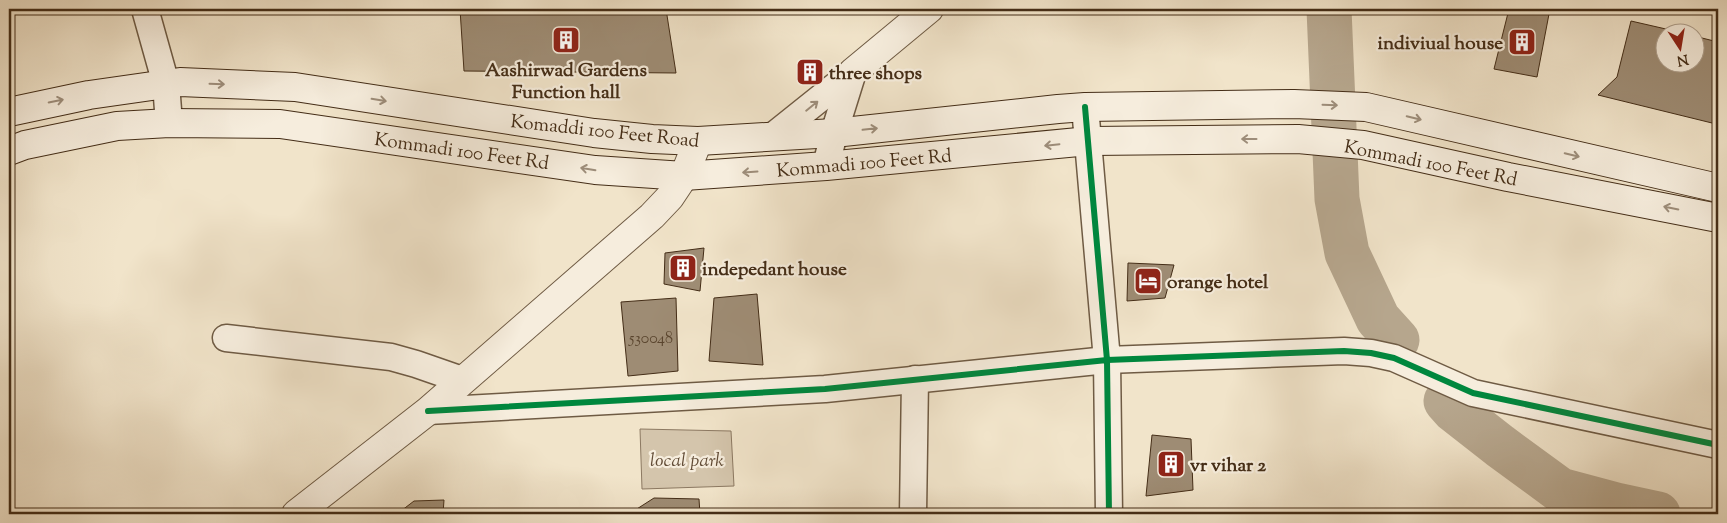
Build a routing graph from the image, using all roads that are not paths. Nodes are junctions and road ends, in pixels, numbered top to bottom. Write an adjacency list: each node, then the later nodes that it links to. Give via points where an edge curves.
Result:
1 (146, 9): 4 (street)
2 (929, 9): 3 (main road)
3 (853, 72): 8 (street); 9 (street, one-way to 3)
4 (166, 84): 6 (main road, Komaddi 100 Feet Road, one-way to 4, via 89,95); 7 (street); 10 (main road, Komaddi 100 Feet Road, one-way to 10, via 295,87 594,133)
5 (1086, 107): 8 (main road, Komaddi 100 Feet Road, one-way to 5); 11 (street); 15 (main road, Komaddi 100 Feet Road, one-way to 15, via 1294,104 1366,107)
6 (9, 112)
7 (169, 123): 12 (main road, Kommadi 100 Feet Rd, via 117,126); 14 (main road, Kommadi 100 Feet Rd, one-way to 7, via 595,170 280,124)
8 (834, 133): 9 (main road, Komaddi 100 Feet Road); 13 (street)
9 (773, 136): 10 (main road, Komaddi 100 Feet Road)
10 (698, 141): 14 (main road)
11 (1088, 141): 13 (main road, Kommadi 100 Feet Rd, one-way to 13); 16 (main road, Kommadi 100 Feet Rd, one-way to 11, via 1364,145 1298,139); 18 (street)
12 (9, 151)
13 (826, 166): 14 (main road, Kommadi 100 Feet Rd, one-way to 14)
14 (684, 176): 20 (main road, via 652,216)
15 (1718, 188)
16 (1718, 218)
17 (226, 338): 20 (street, via 391,358)
18 (1107, 360): 19 (street); 22 (street, via 1344,351 1371,353 1394,358 1472,393); 25 (street)
19 (915, 379): 21 (street, via 825,388); 24 (street)
20 (462, 380): 21 (main road)
21 (428, 411): 23 (main road)
22 (1718, 445)
23 (299, 513)
24 (914, 514)
25 (1109, 514)

